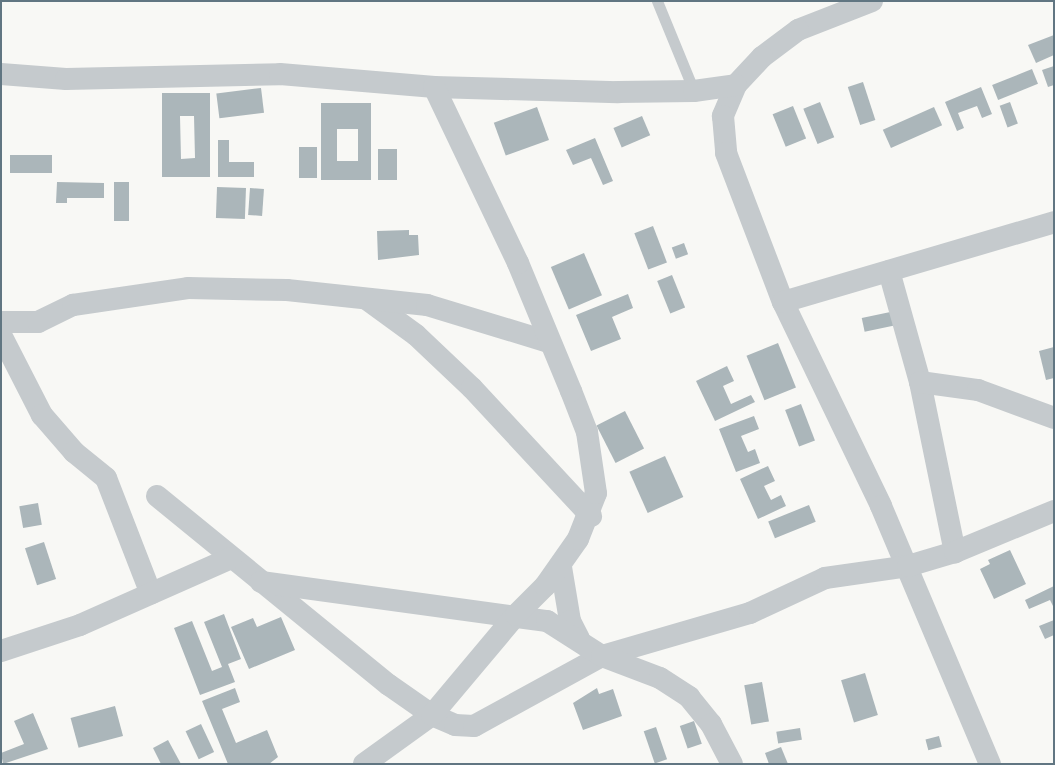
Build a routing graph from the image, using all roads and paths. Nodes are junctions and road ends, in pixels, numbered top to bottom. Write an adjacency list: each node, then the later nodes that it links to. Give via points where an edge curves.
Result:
1 (656, 1): 6 (lane)
2 (872, 1): 4 (street, via 798,30)
3 (1, 74): 5 (street, via 66,79 280,74)
4 (736, 84): 6 (street); 10 (street, via 723,116 726,153)
5 (434, 87): 6 (street); 13 (street, via 518,263)
6 (694, 91)
7 (1054, 222): 8 (street)
8 (889, 271): 10 (street); 14 (street)
9 (367, 300): 11 (street, via 287,290 188,288 73,305 38,322); 13 (street, via 451,310 493,328); 18 (street, via 416,335 472,388)
10 (784, 302): 21 (street)
11 (1, 322)
12 (1, 335): 24 (street, via 42,415 74,452 106,478)
13 (549, 342): 18 (street, via 587,432 597,474)
14 (920, 382): 15 (street, via 978,390); 19 (street)
15 (1054, 418)
16 (157, 496): 20 (street)
17 (1054, 511): 19 (street)
18 (591, 516): 22 (street)
19 (955, 552): 21 (street)
20 (231, 558): 23 (street); 24 (street)
21 (908, 566): 28 (street, via 825,578 750,613); 32 (street)
22 (561, 567): 25 (street); 26 (street, via 570,621)
23 (261, 582): 25 (street, via 440,609); 29 (street)
24 (151, 594): 27 (street, via 80,625)
25 (516, 615): 26 (street, via 547,621); 29 (street)
26 (579, 639): 28 (street)
27 (1, 651)
28 (602, 656): 29 (street, via 474,726 455,725); 31 (street, via 660,678 690,696 711,724)
29 (432, 715): 30 (street)
30 (364, 764)
31 (732, 764)
32 (990, 764)

